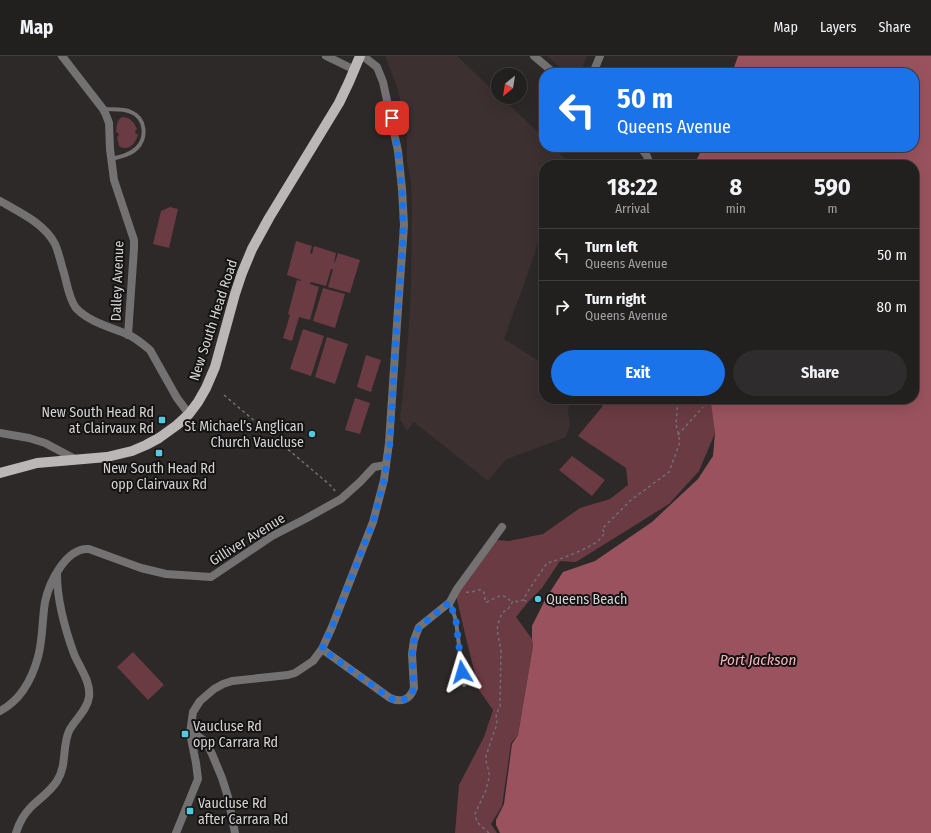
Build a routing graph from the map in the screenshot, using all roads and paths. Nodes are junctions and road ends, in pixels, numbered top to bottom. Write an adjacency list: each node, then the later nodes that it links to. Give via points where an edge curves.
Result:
1 (62, 56): 9 (street, Dalley Avenue)
2 (326, 56): 8 (street)
3 (362, 56): 8 (main road, New South Head Road); 20 (street, via 377,67 383,82 398,151 403,207 390,443)
4 (534, 56): 6 (street)
5 (600, 56): 7 (street)
6 (548, 68)
7 (595, 68)
8 (355, 70): 16 (main road, New South Head Road, via 339,103 252,249 235,294 215,367 206,388)
9 (103, 109): 10 (street, Dalley Avenue, via 109,123); 10 (lane, via 126,110 138,116 143,125 143,139 137,148 124,156)
10 (111, 159): 12 (street, Dalley Avenue, via 114,180 134,240)
11 (0, 201): 12 (street, via 32,220 55,244 75,307 84,315)
12 (128, 335): 16 (street, via 150,350)
13 (224, 396): 22 (path, via 330,485)
14 (678, 404): 18 (path)
15 (703, 407): 18 (path)
16 (189, 414): 19 (main road, New South Head Road, via 159,438 132,451 107,457)
17 (0, 432): 19 (street, via 45,443)
18 (678, 435): 26 (path, via 680,442 669,472 631,500 602,529 605,533 599,540 587,548 547,563)
19 (75, 460): 21 (main road, New South Head Road, via 32,464)
20 (386, 465): 22 (street, Gilliver Avenue, via 374,467); 30 (street, via 373,522)
21 (0, 473)
22 (341, 499): 24 (street, Gilliver Avenue, via 272,536 211,577 166,574 141,568 89,549 78,550 70,556)
23 (502, 527): 25 (street)
24 (57, 573): 32 (street, Gilliver Avenue, via 48,592 38,657 31,677 20,695); 34 (street, via 58,595 64,620 76,659 87,682 89,697 84,711 70,731 58,781 30,808)
25 (457, 589): 27 (street); 29 (path, via 470,593 482,590 485,602 496,596 506,596)
26 (524, 600): 28 (path); 29 (path)
27 (450, 602): 30 (street, via 419,627 412,654 414,688 405,700 396,701 390,698); 31 (lane, via 456,621)
28 (527, 602)
29 (512, 603): 37 (path, via 502,613 498,624 501,650 500,707 496,714 498,724 486,756 489,772 486,790 475,814 477,822)
30 (322, 649): 33 (street, via 313,661 295,673 219,686 196,706)
31 (464, 685)
32 (0, 711)
33 (190, 733): 35 (street, via 198,779); 36 (street, via 206,742 212,754 228,797)
34 (16, 833)
35 (176, 833)
36 (235, 833)
37 (489, 833)

